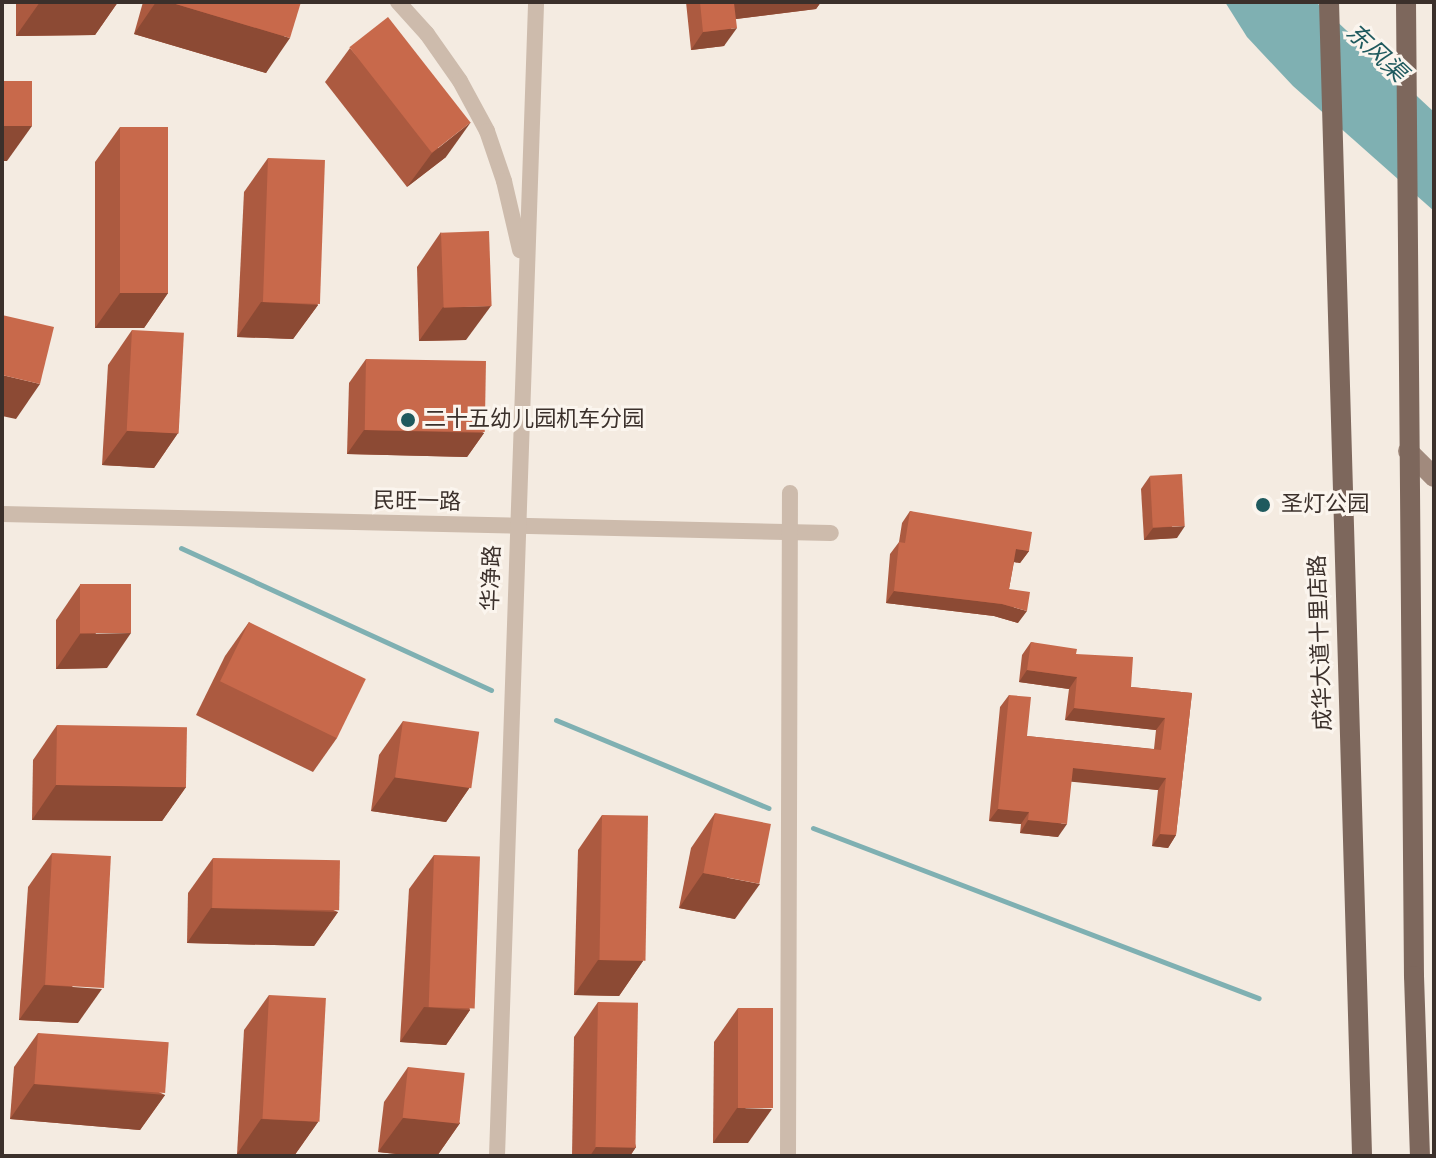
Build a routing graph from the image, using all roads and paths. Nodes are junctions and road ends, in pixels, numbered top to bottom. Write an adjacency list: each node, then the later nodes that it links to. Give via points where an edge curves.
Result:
1 (398, 2): 5 (street, via 460,81 487,131 511,210)
2 (536, 2): 5 (street, 华净路)
3 (1329, 2): 15 (main road, 成华大道十里店路)
4 (1406, 2): 6 (main road)
5 (525, 287): 10 (street, 华净路)
6 (1408, 451): 7 (main road); 17 (main road)
7 (1434, 477)
8 (790, 493): 11 (street)
9 (2, 514): 10 (street, 民旺一路)
10 (516, 526): 11 (street, 民旺一路); 13 (street, 华净路)
11 (790, 532): 12 (street, 民旺一路); 14 (street)
12 (831, 533)
13 (497, 1156)
14 (788, 1156)
15 (1362, 1156)
16 (1407, 1156): 17 (main road)
17 (1420, 1156)

